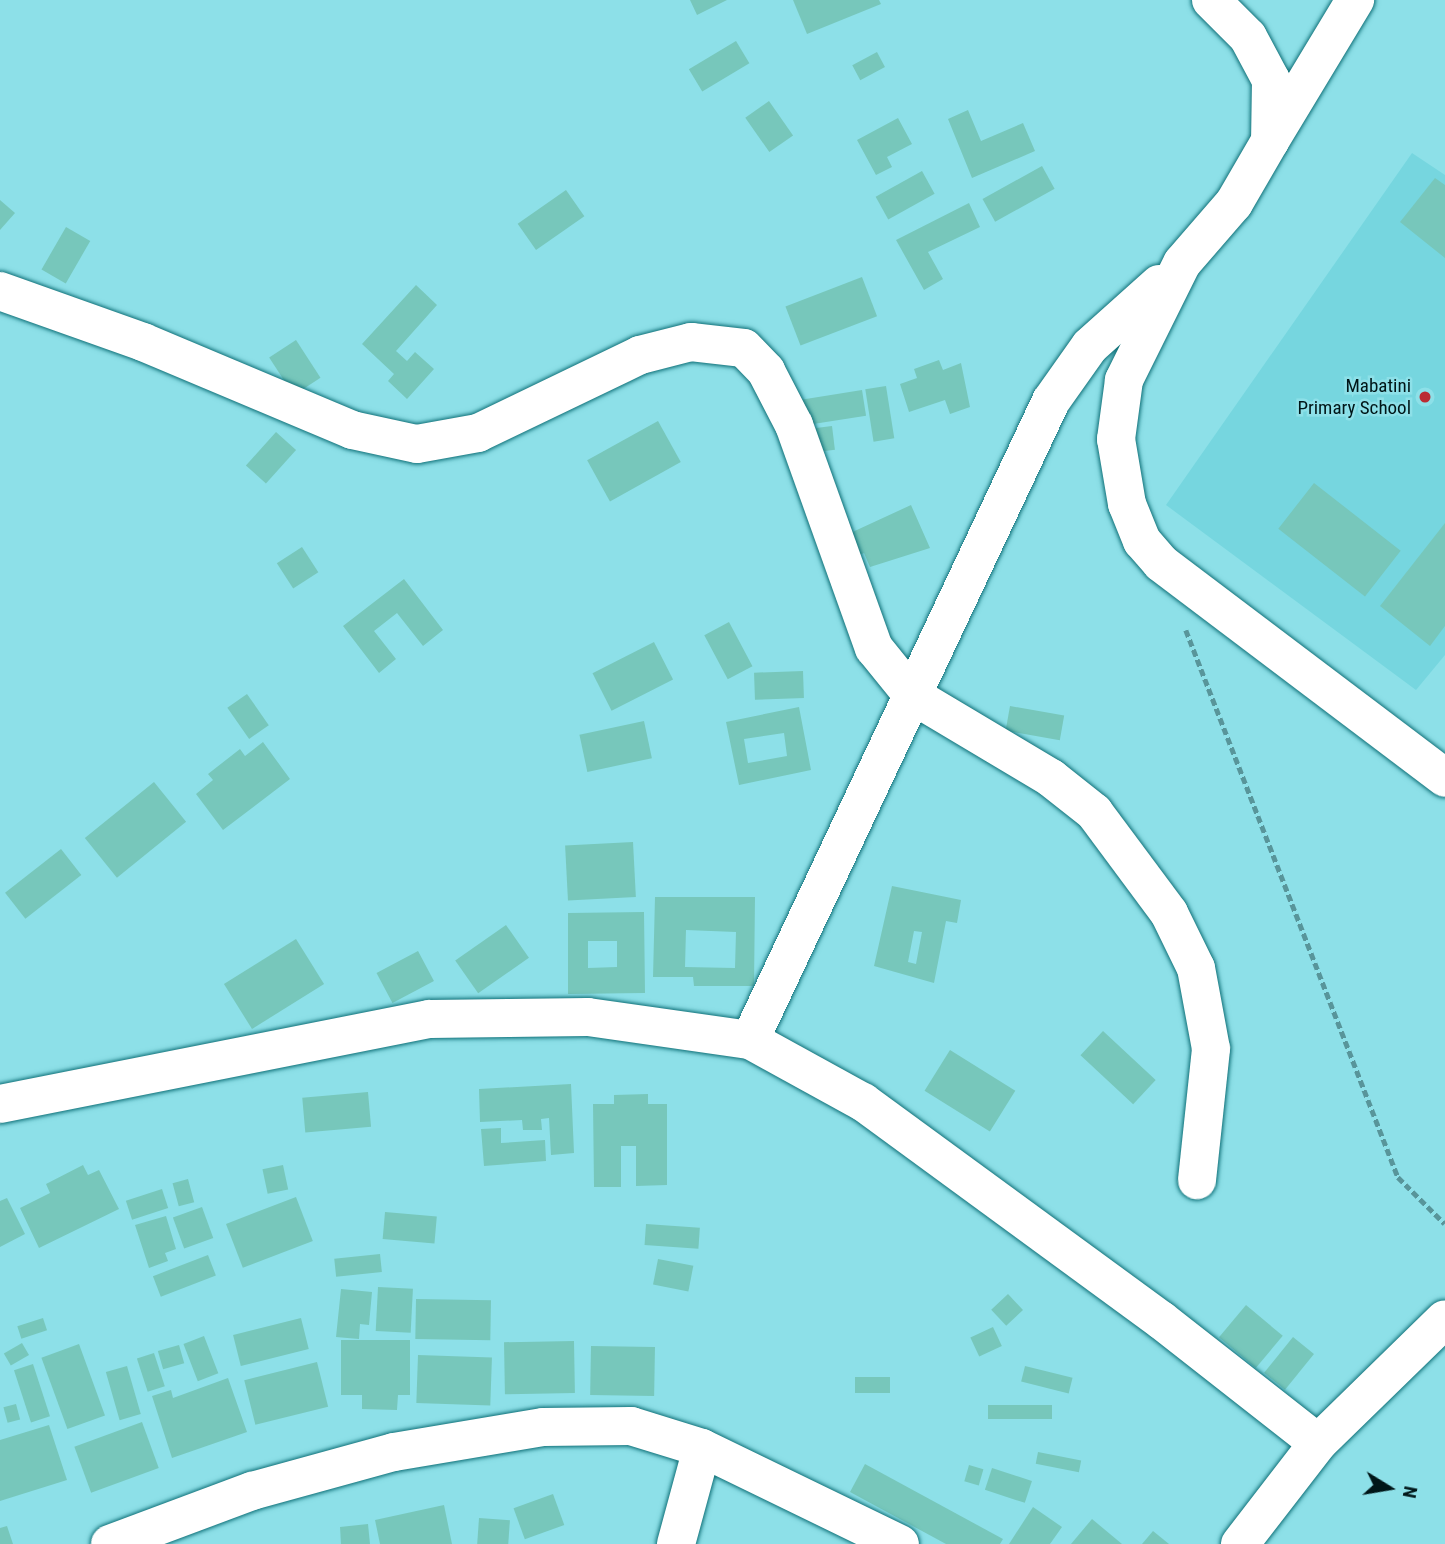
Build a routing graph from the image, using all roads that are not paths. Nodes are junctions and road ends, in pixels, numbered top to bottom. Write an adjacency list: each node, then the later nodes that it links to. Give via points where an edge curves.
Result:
1 (1211, 0): 3 (street, via 1248,37 1270,79)
2 (1355, 0): 3 (street)
3 (1270, 141): 4 (street, via 1234,203)
4 (1182, 264): 6 (street, via 1090,346 1051,401); 7 (street, via 1124,380 1116,439 1126,504 1142,541 1161,563)
5 (0, 291): 6 (street, via 143,342 352,430 417,443 478,433 640,355 691,342 744,348 766,371 794,425 874,648)
6 (912, 695): 8 (street); 10 (street, via 1051,778 1094,812 1169,913 1196,968 1211,1049)
7 (1445, 778)
8 (750, 1040): 9 (street, via 588,1017 429,1019); 12 (street, via 863,1102 1160,1320)
9 (0, 1104)
10 (1197, 1180)
11 (1445, 1319): 12 (street)
12 (1318, 1443): 17 (street)
13 (702, 1448): 14 (street, via 631,1426 530,1429 381,1455 252,1491); 15 (street); 16 (street)
14 (110, 1544)
15 (676, 1544)
16 (900, 1544)
17 (1240, 1544)

